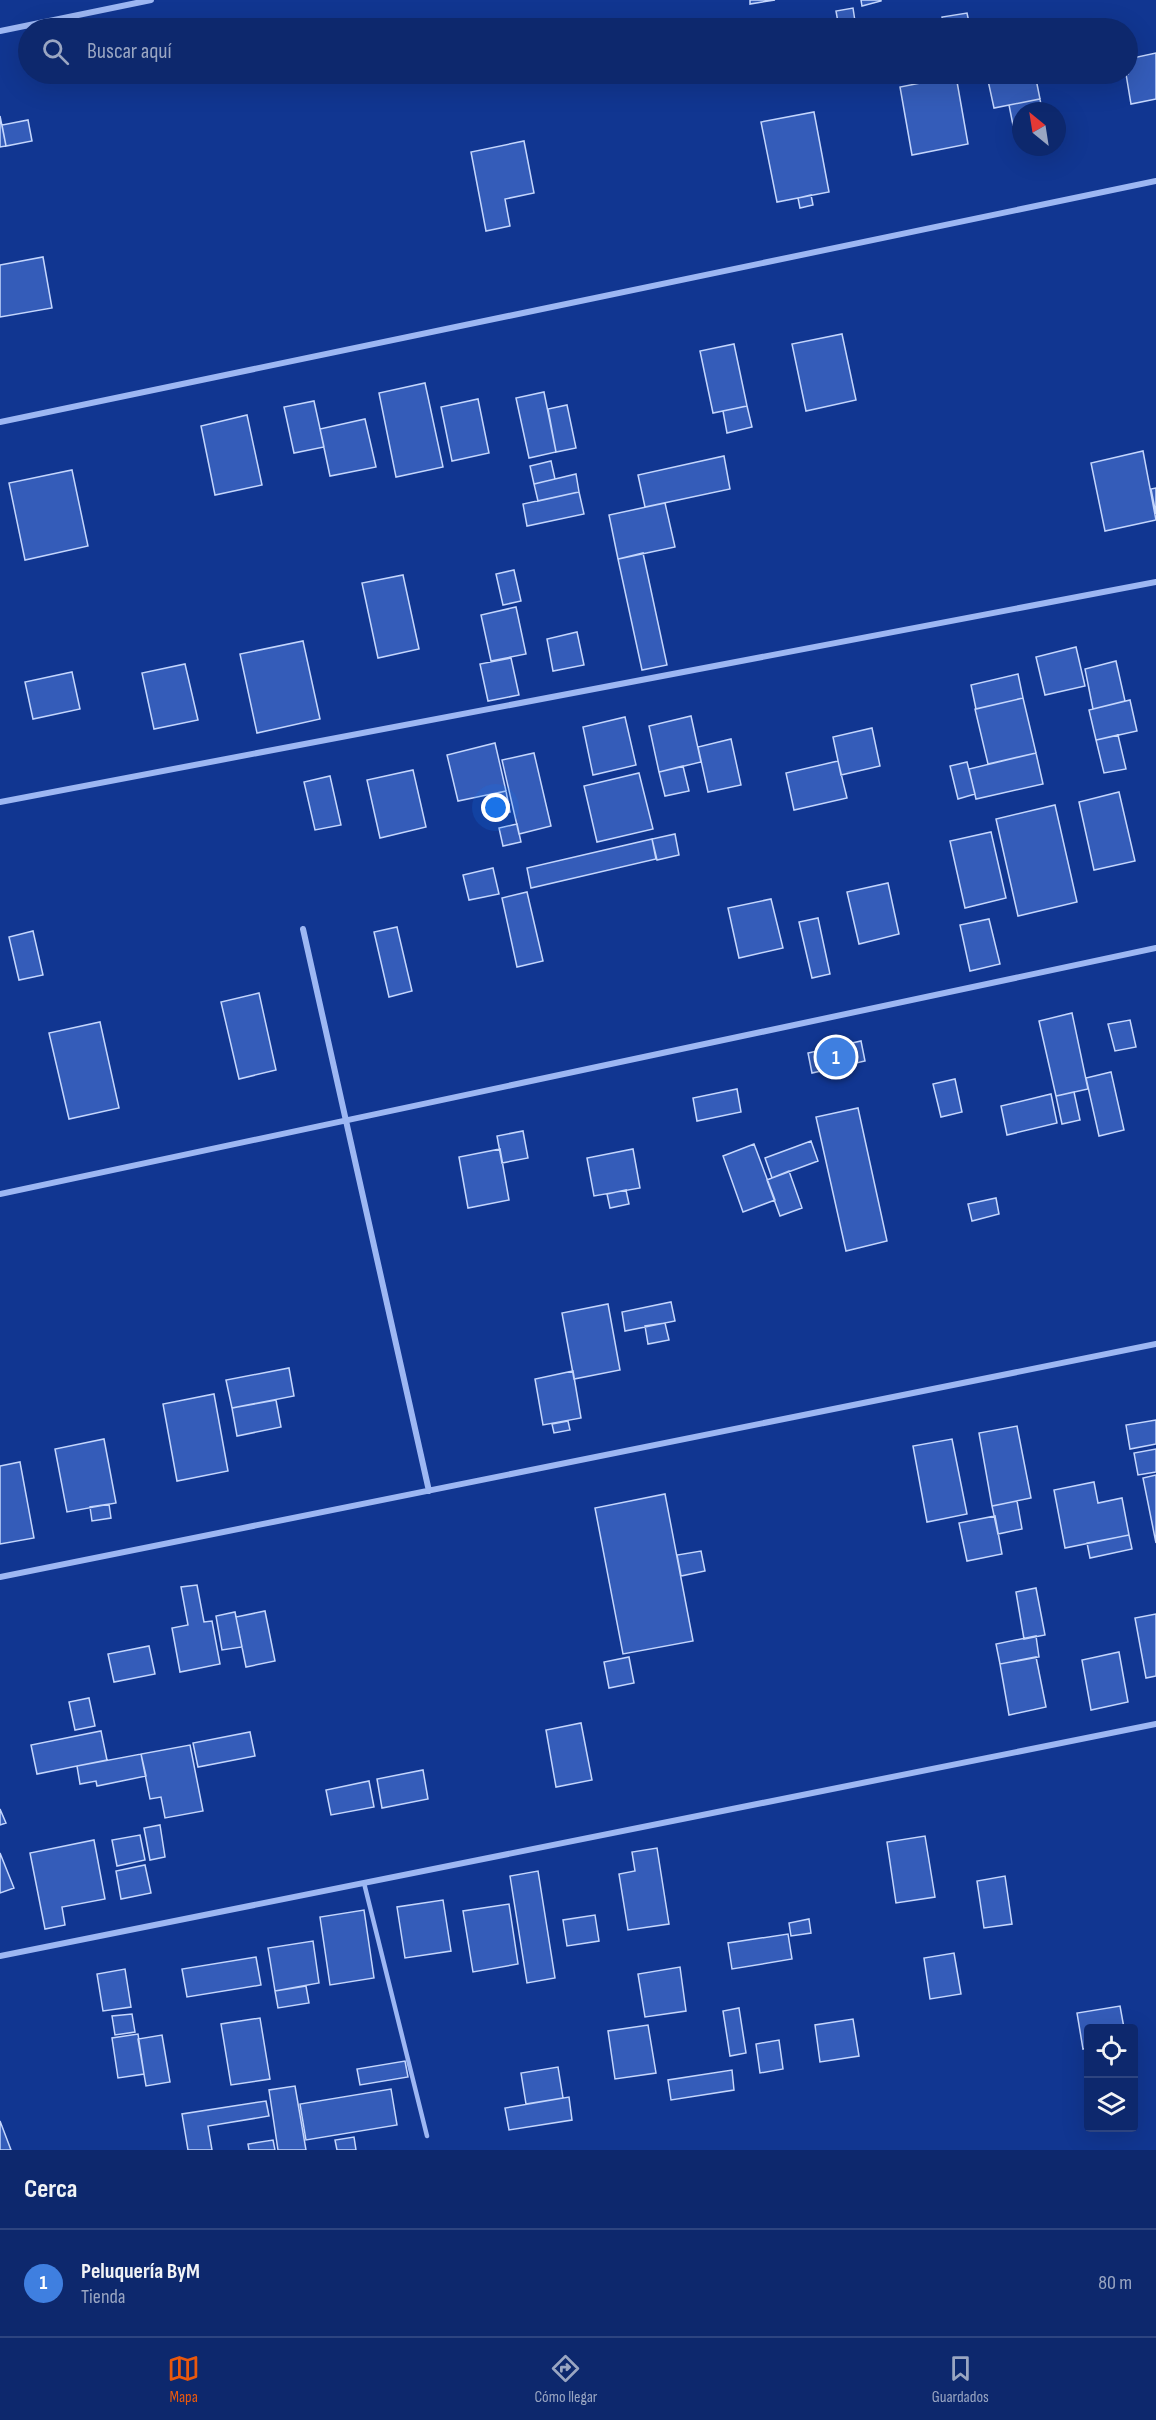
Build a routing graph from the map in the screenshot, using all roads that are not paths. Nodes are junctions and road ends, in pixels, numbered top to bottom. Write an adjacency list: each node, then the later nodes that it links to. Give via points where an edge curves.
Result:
1 (151, 0): 2 (street)
2 (63, 18)
3 (18, 27): 4 (street)
4 (0, 31)
5 (1156, 181): 6 (street)
6 (0, 422)
7 (1156, 582): 8 (street)
8 (0, 802)
9 (303, 929): 11 (street)
10 (1156, 948): 11 (street)
11 (346, 1120): 12 (street); 14 (street)
12 (0, 1194)
13 (1156, 1344): 14 (street)
14 (429, 1491): 15 (street)
15 (0, 1577)
16 (1156, 1724): 17 (street)
17 (364, 1883): 18 (street); 19 (lane)
18 (0, 1956)
19 (427, 2136)

